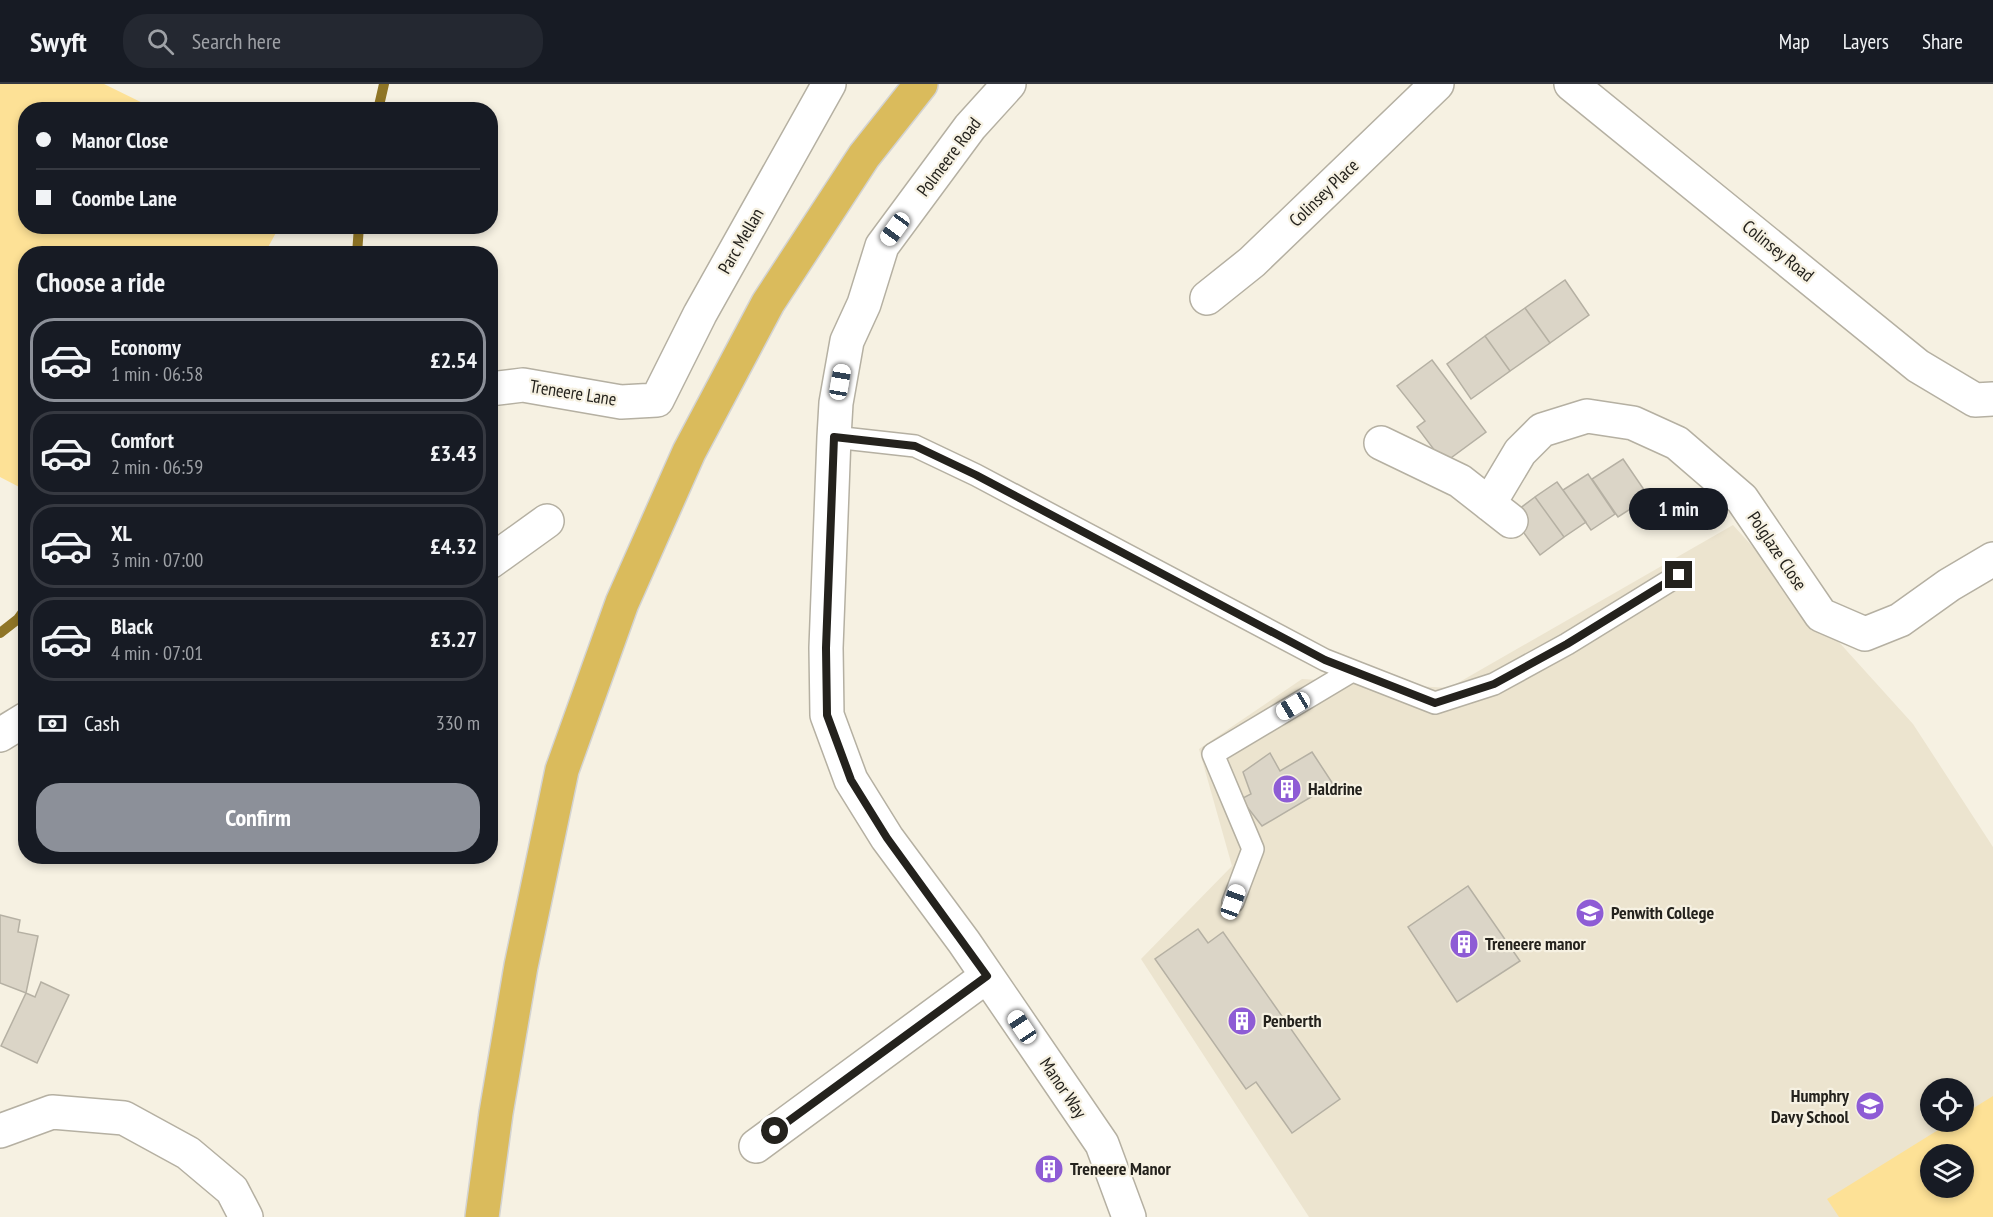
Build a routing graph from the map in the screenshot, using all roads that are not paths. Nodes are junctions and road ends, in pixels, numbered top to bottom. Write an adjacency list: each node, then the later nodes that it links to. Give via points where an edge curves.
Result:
1 (829, 84): 9 (street, Parc Mellan, via 700,314)
2 (921, 84): 24 (highway, via 864,156 768,303 689,452 622,603 562,770 521,966)
3 (1008, 84): 10 (street, Polmeere Road, via 970,126 882,246 864,304 847,341)
4 (1437, 84): 6 (street, Colinsey Place, via 1252,262)
5 (1571, 84): 8 (street, Colinsey Road, via 1918,366 1975,400)
6 (1207, 298)
7 (498, 388): 9 (street, Treneere Lane, via 523,385 621,402)
8 (1993, 399)
9 (657, 400)
10 (834, 437): 16 (lane, via 915,446); 20 (street, Manor Way, via 827,715 851,780 887,838)
11 (1382, 443): 14 (street, Polglaze Close, via 1460,481 1500,512 1520,452 1542,430 1587,416 1633,423 1677,443 1742,499 1821,615 1865,634 1900,620 1949,585)
12 (547, 521): 13 (street)
13 (498, 556)
14 (1992, 561)
15 (1679, 575): 16 (lane, via 1494,684 1435,703)
16 (1352, 671): 19 (lane, via 1213,754 1252,849)
17 (18, 724): 18 (street)
18 (0, 735)
19 (1233, 902)
20 (987, 976): 22 (street); 25 (street, Manor Way, via 1102,1144)
21 (0, 1131): 23 (street, via 52,1112 124,1118 188,1153 232,1190)
22 (756, 1146)
23 (246, 1217)
24 (482, 1217)
25 (1129, 1217)

